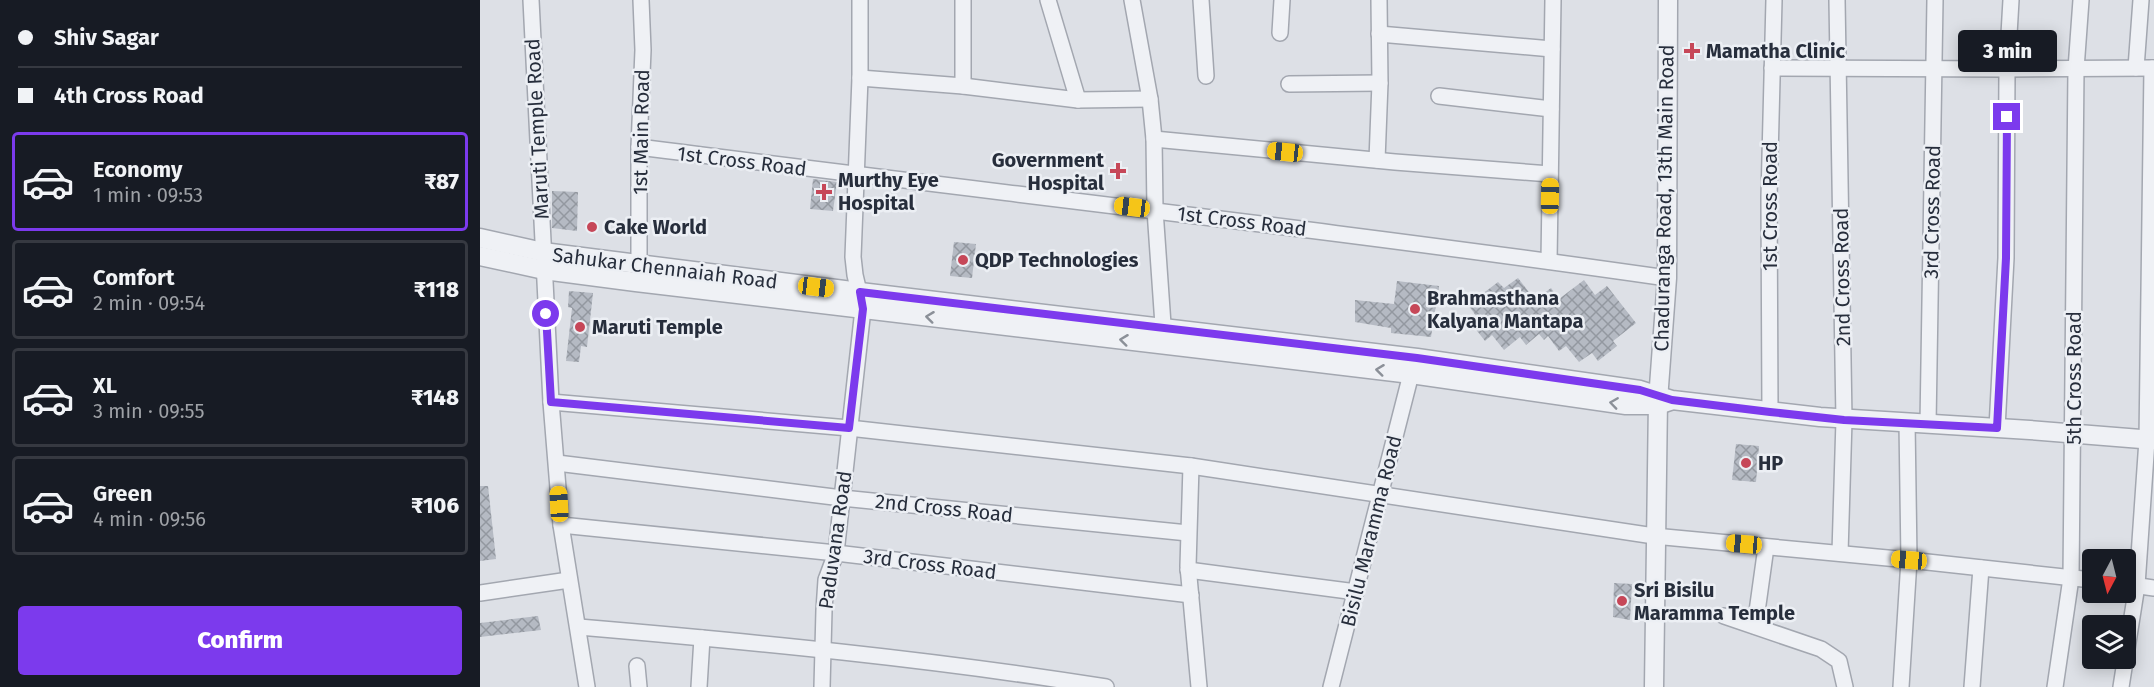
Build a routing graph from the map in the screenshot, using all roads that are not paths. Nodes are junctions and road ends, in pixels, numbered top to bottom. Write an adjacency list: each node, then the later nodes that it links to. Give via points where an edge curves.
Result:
1 (531, 0): 45 (street, Maruti Temple Road)
2 (641, 0): 38 (street, 1st Main Road)
3 (860, 0): 29 (street, Paduvana Road)
4 (963, 0): 32 (street)
5 (1048, 0): 35 (street)
6 (1132, 0): 34 (street)
7 (1201, 0): 28 (street)
8 (1282, 0): 18 (street)
9 (1379, 0): 19 (street)
10 (1553, 0): 20 (street)
11 (1668, 0): 48 (street, Chaduranga Road, 13th Main Road)
12 (1774, 0): 22 (street, 1st Cross Road)
13 (1837, 0): 21 (street, 2nd Cross Road)
14 (1935, 0): 25 (street, 3rd Cross Road)
15 (2011, 0): 26 (street)
16 (2081, 0): 27 (street, 5th Cross Road)
17 (2141, 0): 23 (street)
18 (1280, 33)
19 (1379, 34): 20 (street); 30 (street)
20 (1552, 49): 36 (street)
21 (1839, 67): 22 (street); 25 (street); 55 (street, 2nd Cross Road)
22 (1772, 68): 54 (street, 1st Cross Road)
23 (2136, 68): 24 (street); 27 (street)
24 (2153, 68): 61 (street)
25 (1934, 69): 26 (street); 57 (street, 3rd Cross Road)
26 (2007, 69): 27 (street); 59 (street, via 2006,258)
27 (2076, 69): 60 (street, 5th Cross Road)
28 (1206, 76)
29 (860, 78): 32 (street); 41 (street, Paduvana Road)
30 (1380, 83): 31 (street); 39 (street)
31 (1289, 84)
32 (963, 86): 35 (street)
33 (1439, 96): 36 (street)
34 (1150, 99): 35 (street); 37 (street)
35 (1078, 100)
36 (1551, 109): 40 (street)
37 (1154, 139): 39 (street); 42 (street)
38 (639, 147): 41 (street, 1st Cross Road); 47 (street, 1st Main Road)
39 (1377, 160): 40 (street)
40 (1550, 174): 46 (street)
41 (856, 175): 42 (street, 1st Cross Road); 49 (street, Paduvana Road, via 853,256)
42 (1155, 210): 46 (street, 1st Cross Road); 50 (street)
43 (480, 238): 45 (street, Sahukar Chennaiah Road)
44 (480, 256): 45 (street, Sahukar Chennaiah Road)
45 (544, 261): 47 (street, Sahukar Chennaiah Road); 49 (street, Sahukar Chennaiah Road); 53 (street, Maruti Temple Road)
46 (1549, 261): 48 (street, 1st Cross Road)
47 (639, 264): 49 (street, Sahukar Chennaiah Road)
48 (1666, 278): 52 (street, Chaduranga Road, 13th Main Road)
49 (862, 301): 50 (street, Sahukar Chennaiah Road); 58 (street, Paduvana Road)
50 (1164, 336): 51 (street, Sahukar Chennaiah Road, one-way to 50); 52 (street, Sahukar Chennaiah Road, via 1417,358 1640,390)
51 (1411, 374): 52 (street, Sahukar Chennaiah Road, one-way to 51, via 1626,405); 64 (street, Bisilu Maramma Road)
52 (1663, 400): 54 (street, Sahukar Chennaiah Road); 68 (street, Chaduranga Road, 13th Main Road)
53 (551, 402): 58 (street); 62 (street, Maruti Temple Road)
54 (1770, 412): 55 (street, Sahukar Chennaiah Road)
55 (1844, 420): 56 (street, Sahukar Chennaiah Road); 72 (street, 2nd Cross Road)
56 (1907, 422): 57 (street, Sahukar Chennaiah Road); 73 (street)
57 (1929, 424): 59 (street, Sahukar Chennaiah Road)
58 (849, 428): 63 (street); 65 (street, Paduvana Road)
59 (1997, 428): 60 (street, Sahukar Chennaiah Road)
60 (2074, 434): 61 (street, Sahukar Chennaiah Road); 76 (street, 5th Cross Road)
61 (2150, 440): 70 (street)
62 (557, 463): 65 (street, 2nd Cross Road); 66 (street, Maruti Temple Road)
63 (1191, 466): 64 (street); 67 (street)
64 (1381, 495): 68 (street); 81 (street, Bisilu Maramma Road)
65 (842, 498): 67 (street, 2nd Cross Road); 71 (street, Paduvana Road)
66 (561, 525): 71 (street, 3rd Cross Road); 78 (street, Maruti Temple Road)
67 (1188, 533): 75 (street)
68 (1654, 536): 69 (street); 99 (street, Chaduranga Road, 13th Main Road)
69 (1766, 547): 72 (street); 86 (street)
70 (2136, 549)
71 (836, 553): 83 (street, 3rd Cross Road); 89 (street, Paduvana Road, via 826,580)
72 (1840, 554): 73 (street)
73 (1909, 560): 74 (street); 101 (street)
74 (1981, 568): 76 (street); 102 (street)
75 (1188, 570): 81 (street); 83 (street)
76 (2071, 578): 77 (street); 103 (street, 5th Cross Road)
77 (2082, 579)
78 (569, 580): 82 (street); 87 (street, Maruti Temple Road)
79 (2136, 586): 80 (street)
80 (2154, 588)
81 (1356, 592): 98 (street, Bisilu Maramma Road)
82 (480, 593)
83 (1191, 595): 97 (street)
84 (2129, 603): 104 (street)
85 (1724, 616): 86 (street)
86 (1755, 626): 100 (street, via 1821,649 1839,661)
87 (579, 627): 88 (street); 92 (street, Maruti Temple Road)
88 (702, 638): 89 (street); 94 (street)
89 (824, 651): 91 (street); 95 (street, Paduvana Road)
90 (637, 666): 93 (street)
91 (1011, 679): 96 (street)
92 (587, 687)
93 (639, 687)
94 (699, 687)
95 (822, 687)
96 (1106, 687)
97 (1199, 687)
98 (1331, 687)
99 (1654, 687)
100 (1845, 687)
101 (1901, 687)
102 (1971, 687)
103 (2055, 687)
104 (2121, 687)

